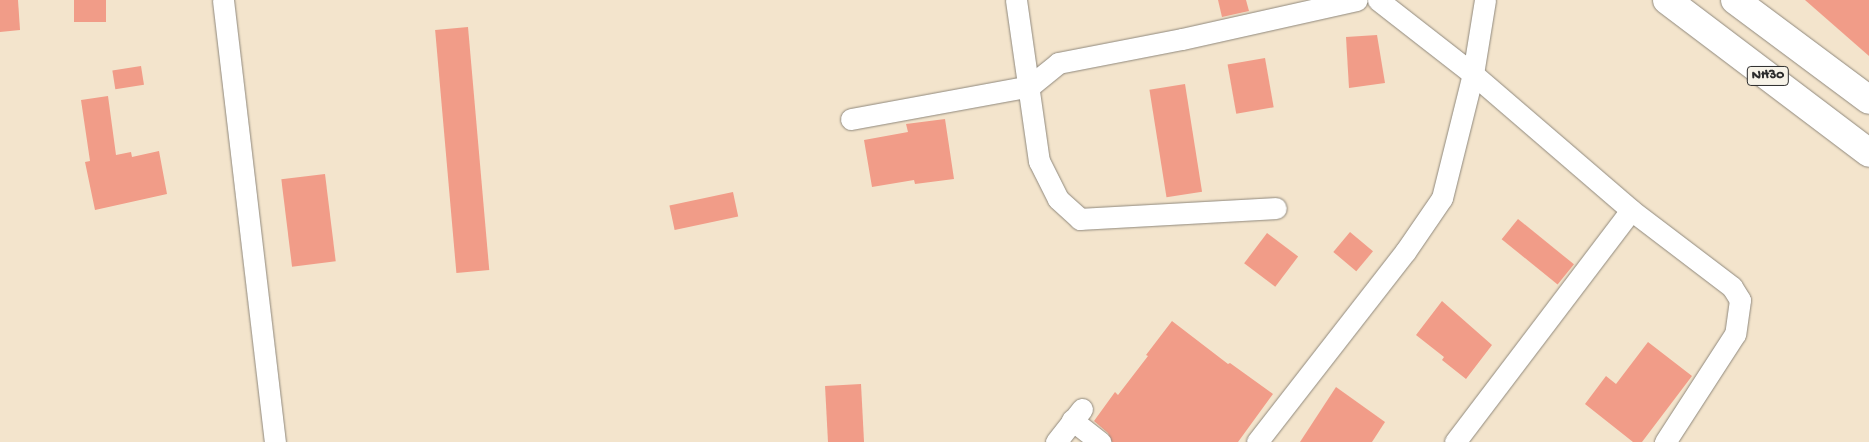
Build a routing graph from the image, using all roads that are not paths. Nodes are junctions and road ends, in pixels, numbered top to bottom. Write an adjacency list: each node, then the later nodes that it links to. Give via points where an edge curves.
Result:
1 (222, 0): 15 (street)
2 (1016, 0): 9 (street)
3 (1357, 0): 9 (street, via 1182,39 1058,62)
4 (1378, 0): 8 (street)
5 (1485, 0): 8 (street)
6 (1667, 0): 12 (highway, NH30)
7 (1735, 0): 10 (highway, NH30)
8 (1473, 74): 14 (street); 18 (street, via 1442,198 1405,252)
9 (1030, 86): 11 (street); 13 (street, via 1039,161 1058,199 1080,219)
10 (1869, 100)
11 (851, 119)
12 (1869, 153)
13 (1276, 208)
14 (1631, 210): 19 (street); 20 (street, via 1732,287 1740,300 1735,334)
15 (275, 442)
16 (1056, 442): 17 (street, via 1077,415)
17 (1100, 442)
18 (1256, 442)
19 (1455, 442)
20 (1665, 442)

